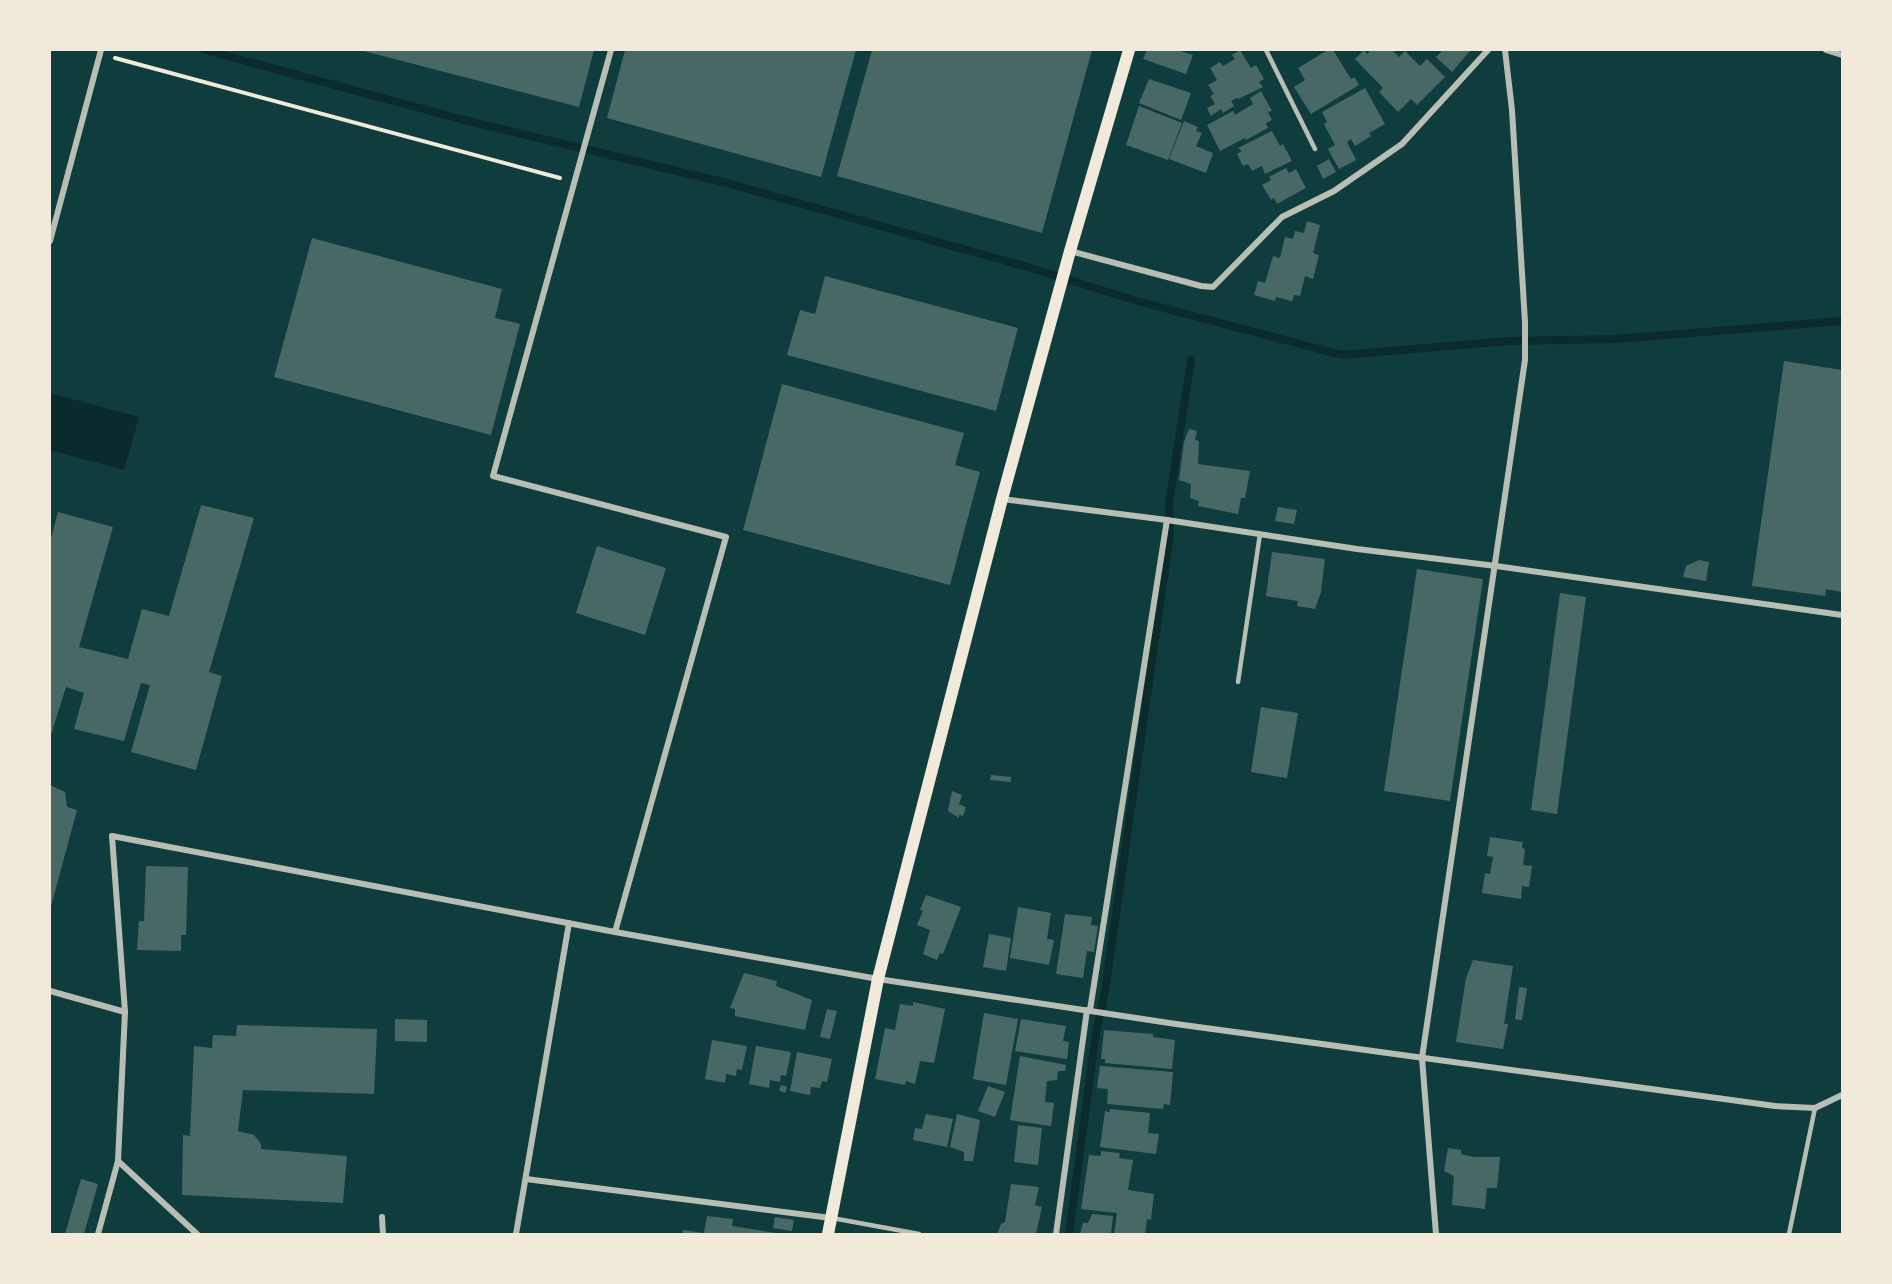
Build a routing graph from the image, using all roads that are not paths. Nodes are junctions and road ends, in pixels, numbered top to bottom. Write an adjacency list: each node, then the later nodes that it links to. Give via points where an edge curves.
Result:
1 (611, 50): 19 (street, via 493,476 726,537)
2 (1129, 50): 11 (main road)
3 (1266, 50): 9 (lane)
4 (1488, 50): 11 (street, via 1402,144 1334,191 1282,217 1213,287)
5 (1505, 50): 15 (street, via 1512,110 1525,360)
6 (1826, 50): 8 (street)
7 (101, 52): 10 (street)
8 (1842, 55)
9 (1315, 149)
10 (50, 241)
11 (1070, 251): 12 (main road)
12 (1002, 500): 13 (street); 20 (main road)
13 (1167, 520): 14 (street); 22 (street)
14 (1260, 534): 15 (street); 17 (lane)
15 (1496, 566): 16 (street); 24 (street)
16 (1842, 615)
17 (1238, 682)
18 (569, 923): 19 (street); 23 (street, via 112,836); 28 (street)
19 (615, 932): 20 (street)
20 (878, 979): 22 (street); 30 (main road)
21 (50, 991): 23 (street)
22 (1088, 1010): 24 (street); 37 (street)
23 (125, 1012): 27 (street)
24 (1422, 1058): 26 (street, via 1775,1106); 38 (street)
25 (1842, 1095): 26 (street)
26 (1815, 1108): 39 (lane)
27 (118, 1161): 31 (street); 32 (street)
28 (526, 1179): 30 (street); 34 (street)
29 (382, 1217): 33 (street)
30 (832, 1218): 35 (main road); 36 (lane)
31 (98, 1234)
32 (197, 1234)
33 (383, 1234)
34 (516, 1234)
35 (828, 1234)
36 (919, 1234)
37 (1056, 1234)
38 (1436, 1234)
39 (1790, 1234)

